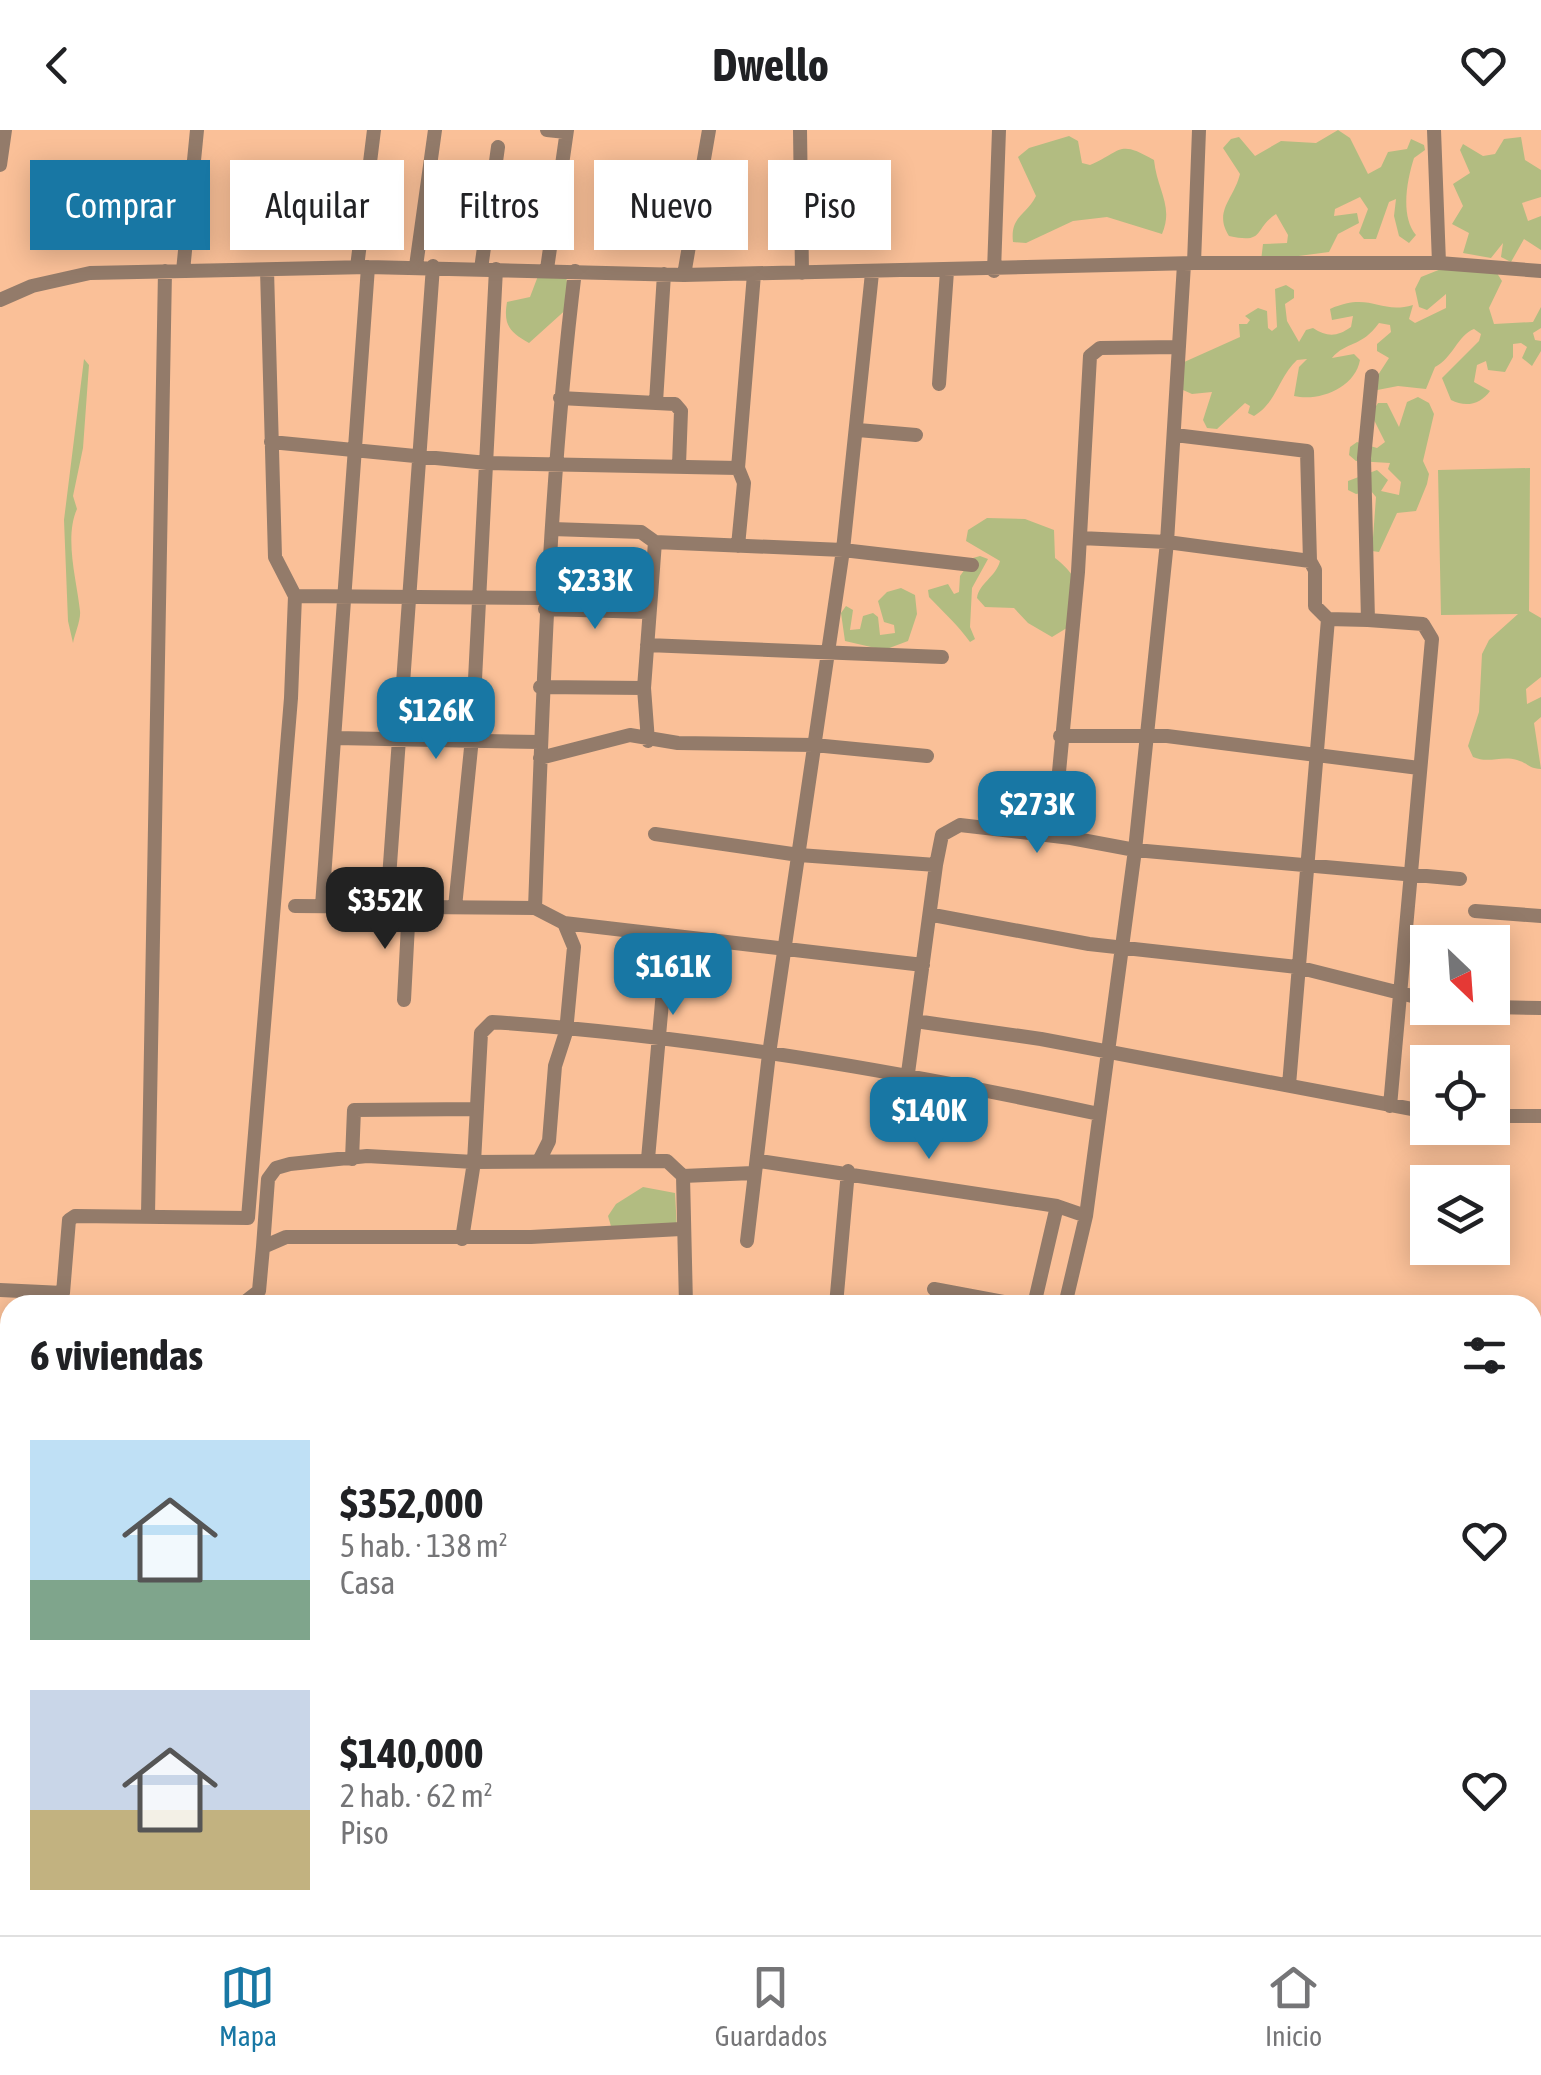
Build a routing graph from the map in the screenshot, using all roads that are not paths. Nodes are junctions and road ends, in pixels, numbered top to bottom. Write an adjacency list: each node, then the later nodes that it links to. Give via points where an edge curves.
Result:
1 (5, 130): 13 (street)
2 (198, 130): 23 (street)
3 (374, 130): 18 (street)
4 (436, 130): 16 (street)
5 (547, 130): 11 (street)
6 (710, 130): 32 (street)
7 (800, 130): 28 (street)
8 (999, 130): 25 (street)
9 (1199, 130): 14 (street)
10 (1434, 130): 15 (street)
11 (567, 131): 20 (street)
12 (498, 148): 19 (street)
13 (0, 165)
14 (1189, 264): 15 (street); 25 (street); 34 (street)
15 (1439, 264): 26 (street)
16 (416, 266): 17 (street); 18 (street)
17 (434, 266): 19 (street); 44 (street)
18 (363, 267): 21 (street); 43 (street)
19 (488, 269): 20 (street); 45 (street)
20 (547, 269): 24 (street)
21 (267, 270): 23 (street); 42 (street)
22 (165, 271): 23 (street); 33 (street, via 90,273); 132 (street)
23 (183, 271)
24 (575, 271): 30 (street); 37 (street)
25 (994, 271): 27 (street)
26 (1541, 271)
27 (947, 272): 29 (street); 36 (street)
28 (802, 273): 29 (street); 31 (street)
29 (872, 273): 39 (street)
30 (664, 274): 32 (street); 38 (street)
31 (754, 274): 32 (street); 48 (street)
32 (684, 275)
33 (0, 300)
34 (1179, 346): 40 (street); 50 (street, via 1100,348 1090,356)
35 (1372, 376): 64 (street, via 1364,458)
36 (939, 384)
37 (560, 398): 38 (street); 46 (street)
38 (656, 402): 47 (street, via 681,411)
39 (858, 430): 41 (street); 54 (street)
40 (1175, 434): 52 (street); 55 (street, via 1307,451)
41 (916, 435)
42 (272, 442): 43 (street); 57 (street, via 275,557)
43 (354, 453): 44 (street); 58 (street)
44 (421, 458): 45 (street); 59 (street)
45 (488, 463): 46 (street); 60 (street)
46 (556, 464): 47 (street); 49 (street)
47 (678, 465): 48 (street)
48 (738, 468): 53 (street, via 744,483)
49 (552, 529): 51 (street, via 642,532); 61 (street)
50 (1080, 538): 52 (street); 71 (street)
51 (656, 542): 53 (street); 62 (street)
52 (1167, 542): 55 (street); 70 (street)
53 (738, 546): 54 (street)
54 (843, 550): 56 (street); 66 (street)
55 (1310, 560): 63 (street, via 1315,606)
56 (972, 565)
57 (295, 596): 58 (street); 134 (street)
58 (344, 598): 59 (street); 72 (street)
59 (411, 598): 60 (street); 75 (street)
60 (480, 598): 61 (street); 73 (street)
61 (545, 603): 62 (street); 68 (street)
62 (648, 612): 65 (street)
63 (1328, 619): 64 (street); 78 (street)
64 (1368, 620): 80 (street, via 1423,624 1432,634)
65 (647, 645): 66 (street); 69 (street)
66 (827, 649): 67 (street); 76 (street)
67 (942, 657)
68 (540, 687): 69 (street); 77 (street)
69 (644, 688): 74 (street)
70 (1146, 735): 71 (street); 78 (street); 83 (street)
71 (1060, 736): 82 (street)
72 (336, 738): 75 (street); 90 (street)
73 (472, 738): 75 (street); 77 (street); 93 (street)
74 (648, 741): 76 (street); 77 (street, via 630,735)
75 (400, 742): 91 (street)
76 (814, 745): 79 (street); 84 (street)
77 (540, 750): 94 (street)
78 (1314, 754): 80 (street); 86 (street)
79 (927, 756)
80 (1419, 768): 87 (street)
81 (655, 834): 84 (street)
82 (1053, 836): 83 (street); 85 (street, via 960,825 942,835)
83 (1135, 850): 86 (street); 101 (street)
84 (798, 855): 85 (street); 103 (street)
85 (936, 865): 96 (street)
86 (1306, 866): 87 (street); 105 (street)
87 (1409, 875): 88 (street); 106 (street)
88 (1460, 879)
89 (295, 906): 90 (street)
90 (322, 906): 91 (street)
91 (387, 906): 92 (street)
92 (409, 906): 93 (street); 108 (street)
93 (455, 906): 94 (street)
94 (535, 908): 98 (street)
95 (1475, 911): 97 (street)
96 (933, 915): 101 (street); 104 (street)
97 (1541, 916)
98 (564, 924): 99 (street); 102 (street)
99 (587, 926): 100 (street); 102 (street)
100 (668, 935): 103 (street); 113 (street)
101 (1122, 946): 105 (street); 114 (street)
102 (574, 947): 112 (street)
103 (786, 950): 104 (street); 115 (street)
104 (923, 965): 111 (street)
105 (1297, 967): 106 (street); 117 (street)
106 (1399, 993): 107 (street); 118 (street)
107 (1410, 996)
108 (404, 1000)
109 (1510, 1007): 110 (street)
110 (1541, 1008)
111 (915, 1021): 114 (street); 116 (street)
112 (566, 1032): 113 (street); 120 (street, via 485,1026); 126 (street, via 555,1066 549,1141)
113 (661, 1038): 115 (street); 124 (street)
114 (1105, 1052): 117 (street); 121 (street)
115 (769, 1054): 116 (street); 128 (street)
116 (908, 1073): 121 (street)
117 (1289, 1085): 118 (street)
118 (1390, 1106): 119 (street)
119 (1410, 1109)
120 (477, 1110): 125 (street, via 354,1110); 127 (street)
121 (1098, 1114): 133 (street)
122 (1510, 1116): 123 (street)
123 (1541, 1116)
124 (648, 1158): 126 (street); 130 (street, via 667,1160)
125 (352, 1159): 127 (street); 135 (street, via 276,1168 268,1179)
126 (540, 1159): 127 (street)
127 (474, 1162): 137 (street)
128 (756, 1167): 129 (street); 130 (street); 138 (street)
129 (848, 1171): 131 (street); 144 (street)
130 (683, 1176): 136 (street)
131 (1056, 1206): 133 (street); 146 (street)
132 (148, 1215): 134 (street); 141 (street, via 72,1217 63,1293)
133 (1086, 1216): 147 (street)
134 (248, 1218): 135 (street)
135 (264, 1219): 139 (street)
136 (681, 1228): 137 (street); 143 (street)
137 (462, 1238): 139 (street, via 286,1237)
138 (748, 1241)
139 (262, 1248): 142 (street)
140 (934, 1289): 145 (street)
141 (0, 1290)
142 (256, 1295)
143 (685, 1295)
144 (837, 1295)
145 (966, 1295)
146 (1036, 1295)
147 (1066, 1295)

